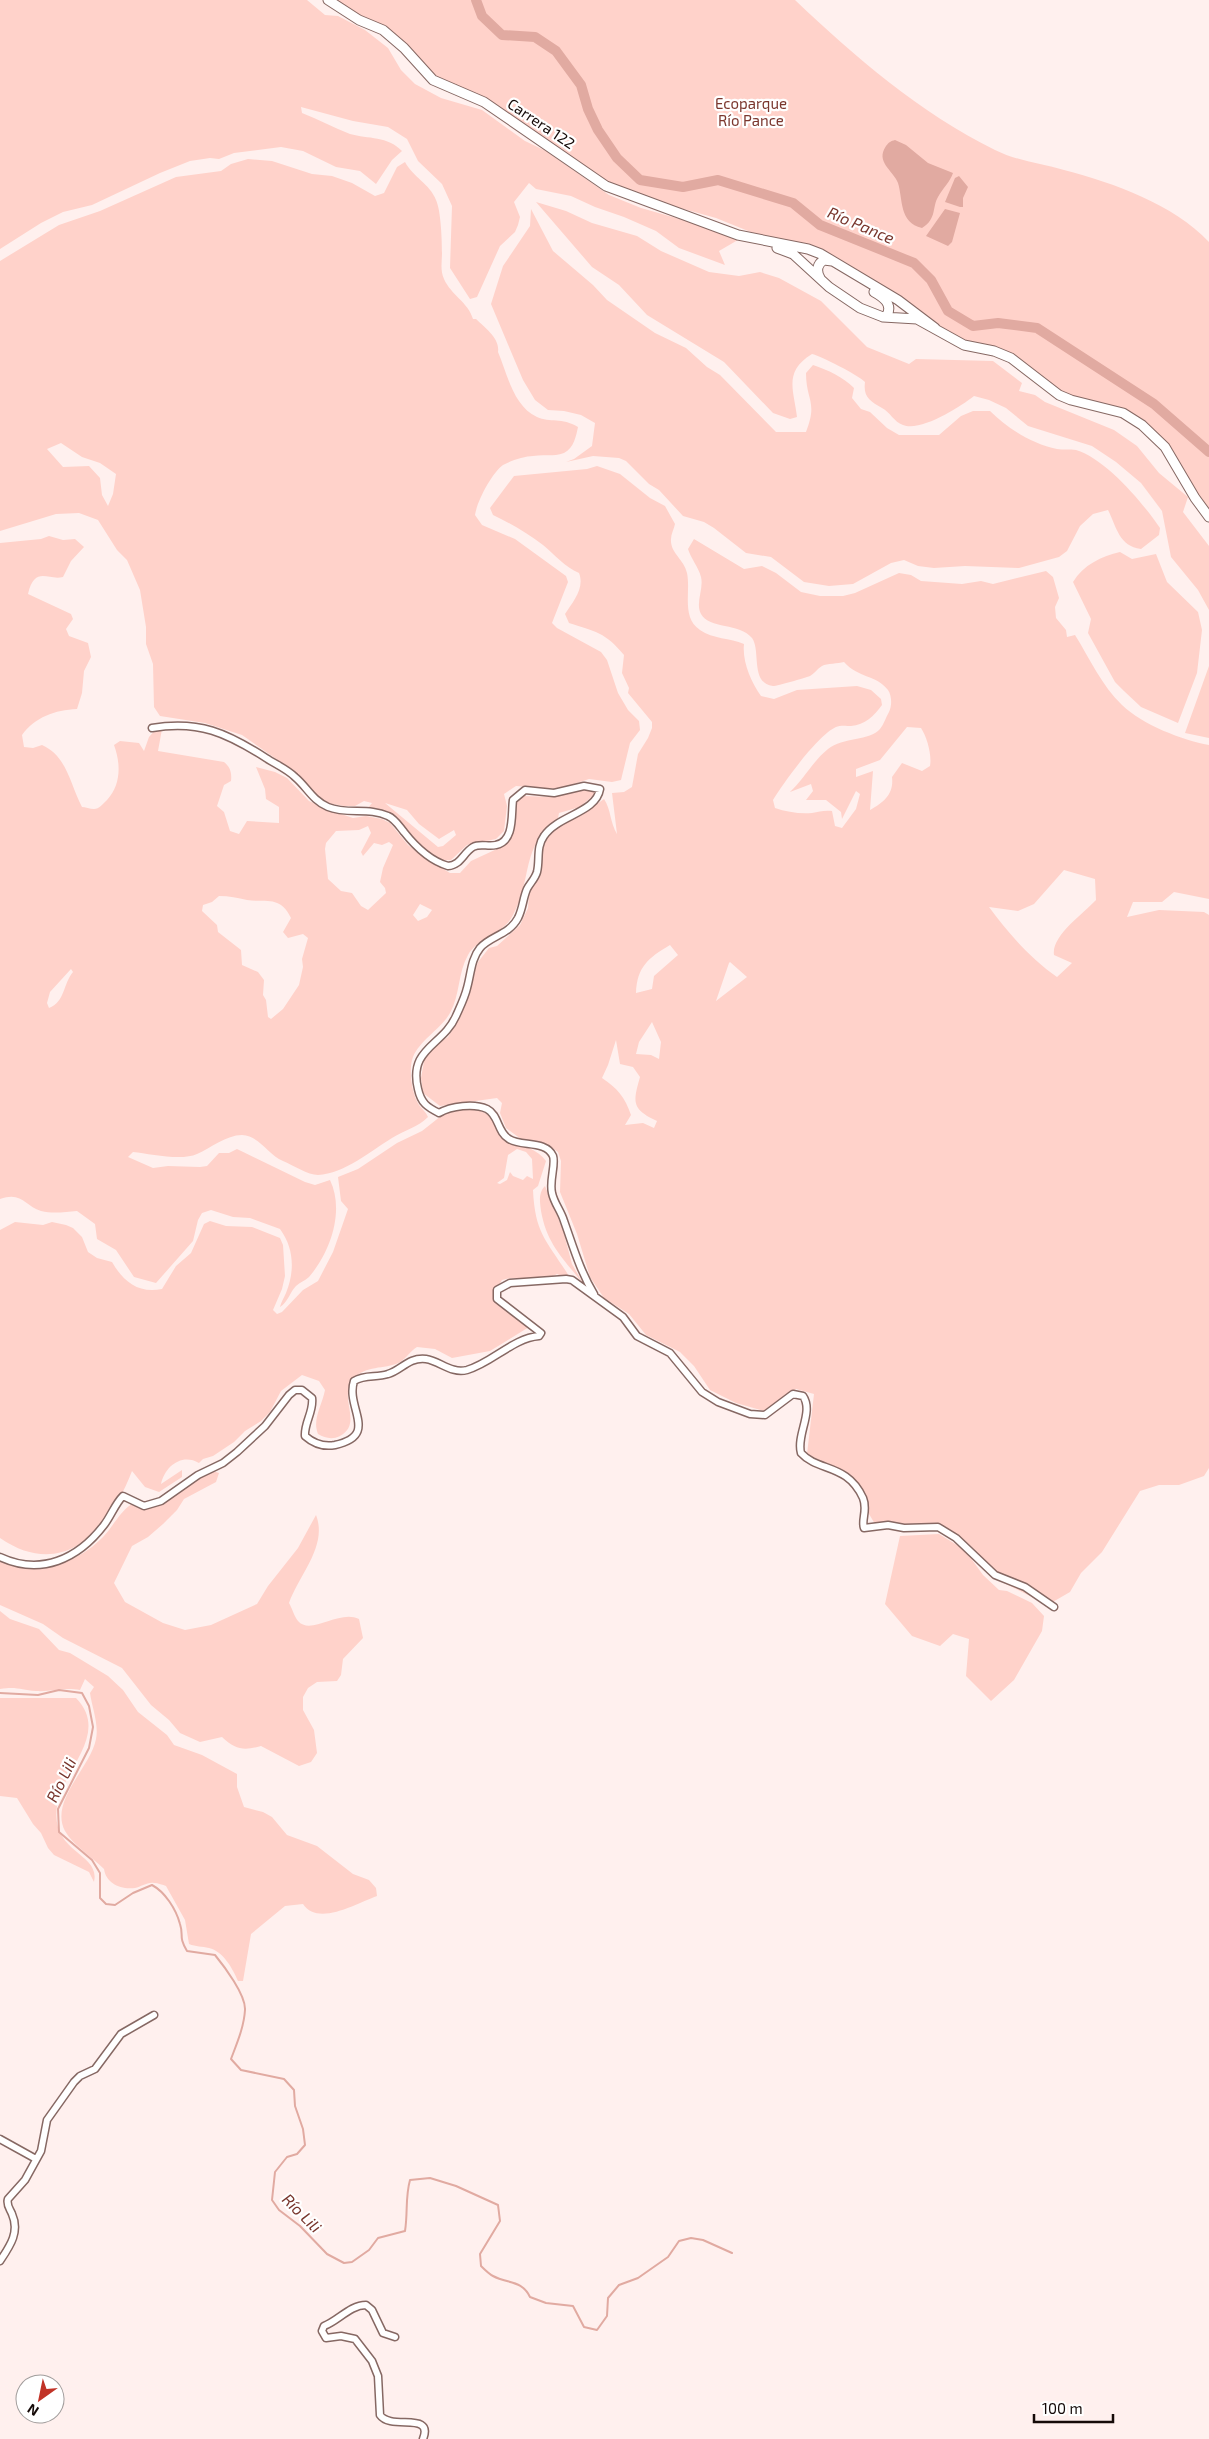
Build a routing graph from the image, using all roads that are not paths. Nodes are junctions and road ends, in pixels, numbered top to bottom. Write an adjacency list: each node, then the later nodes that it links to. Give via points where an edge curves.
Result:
1 (328, 0): 2 (street, Carrera 122, via 359,20 383,30 433,80 484,102 606,186)
2 (757, 240): 3 (street, Carrera 122, via 808,250); 5 (street, Carrera 122, via 793,254)
3 (838, 262): 4 (street, Carrera 122); 5 (street, via 821,262 817,268)
4 (856, 275): 6 (street, via 887,301 889,311); 7 (street, Carrera 122, via 898,300)
5 (820, 278): 6 (street, Carrera 122, via 849,302)
6 (883, 317): 7 (street, Carrera 122, via 917,319)
7 (935, 328): 8 (street, Carrera 122, via 964,345 1011,358 1059,395 1122,413 1142,424 1165,448)
8 (1209, 517)
9 (152, 728): 10 (street, via 195,725 232,737 294,775 314,800 342,811 388,815 419,848 448,866 460,862 472,848 502,842 511,829 513,800 525,790 554,793 584,786 600,789 592,804 564,818 543,836 537,872 526,891 517,920 475,955 456,1017 419,1059 416,1082 421,1100 430,1109 439,1113 461,1107 487,1109 495,1116 499,1129 508,1139 540,1146 552,1154 552,1194 578,1262)
10 (596, 1297): 11 (street, via 566,1279 503,1286 497,1290 497,1299 541,1335 526,1338 465,1371 448,1369 422,1359 401,1365 387,1374 361,1376 354,1381 351,1398 360,1419 359,1427 354,1436 343,1443 331,1446 318,1444 305,1436 312,1398 302,1390 295,1390 265,1426 223,1463 150,1505 144,1506 123,1496 102,1527 76,1554 30,1566); 12 (street, via 623,1317 638,1336 670,1353 702,1392 718,1402 750,1414 765,1415 793,1394 803,1396 807,1403 801,1453 843,1473 858,1490 866,1511 864,1528 888,1525 938,1527 956,1538 995,1575 1025,1587)
11 (0, 1557)
12 (1054, 1607)
13 (154, 2015): 15 (street, via 121,2034 95,2069 74,2082 47,2120 44,2141)
14 (0, 2139): 15 (street)
15 (36, 2159): 16 (street, via 25,2180)
16 (3, 2202): 17 (street, via 14,2218 16,2230)
17 (0, 2261)
18 (395, 2337): 19 (street, via 383,2333 372,2310 366,2305 352,2309 324,2326 322,2331 326,2338 349,2337 359,2342 377,2370 382,2418 396,2423 419,2422 426,2432)
19 (424, 2439)

